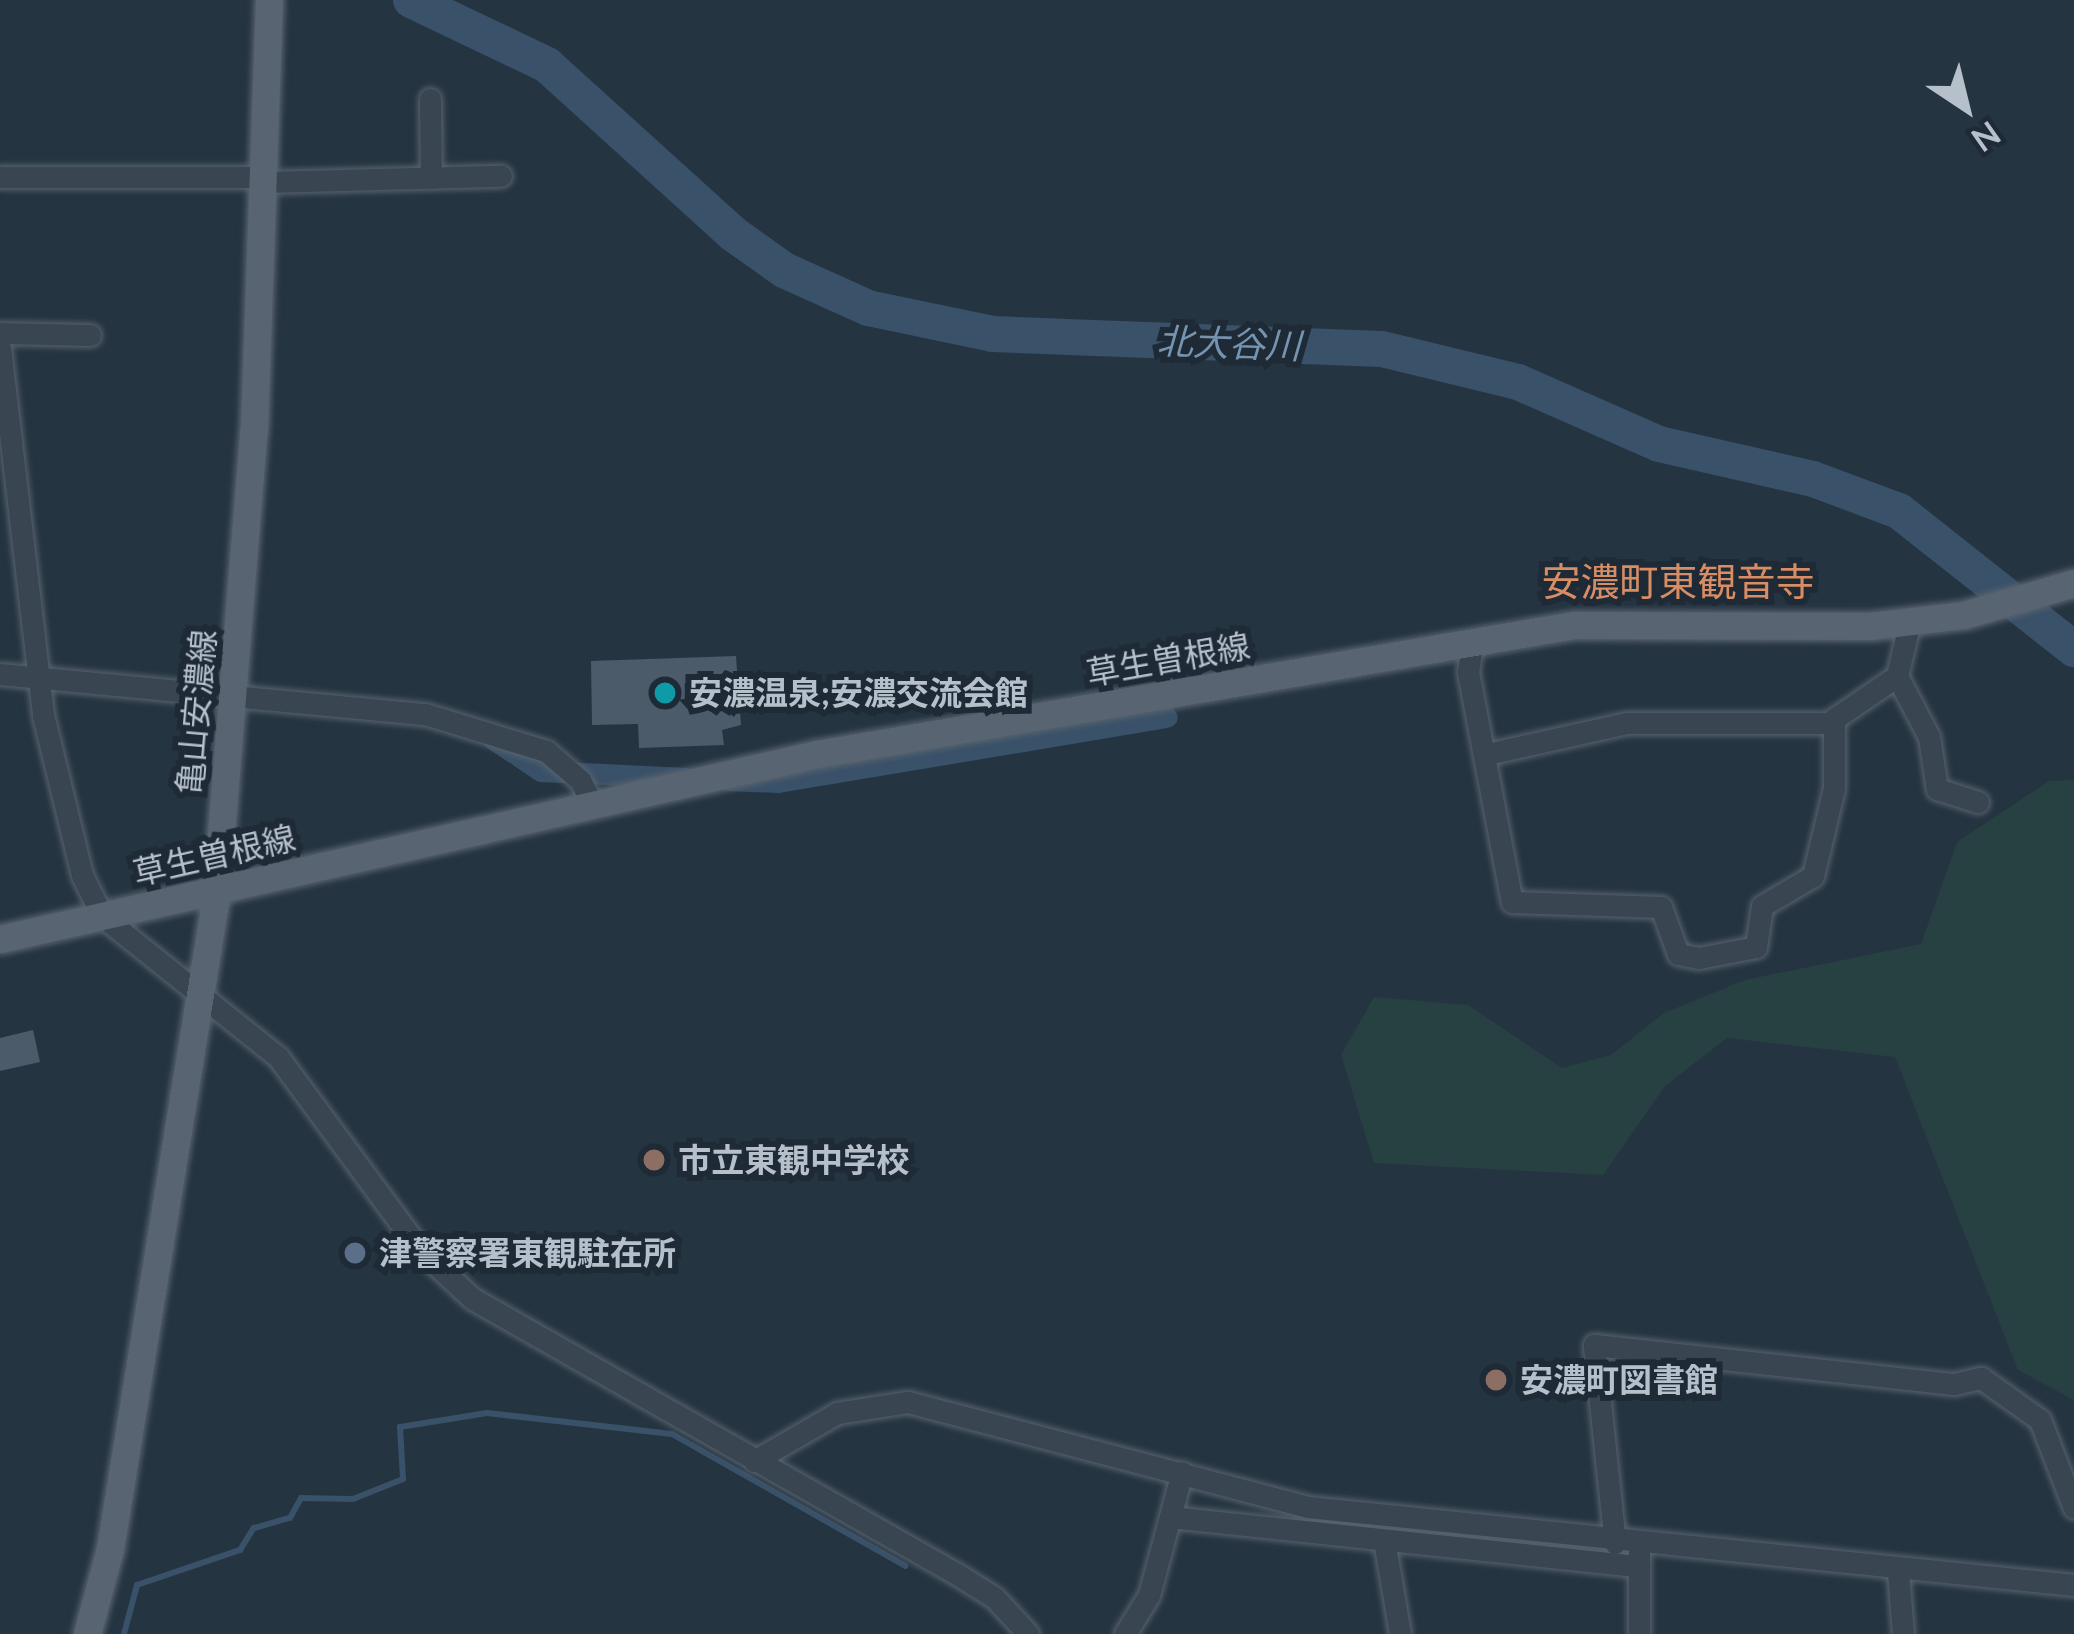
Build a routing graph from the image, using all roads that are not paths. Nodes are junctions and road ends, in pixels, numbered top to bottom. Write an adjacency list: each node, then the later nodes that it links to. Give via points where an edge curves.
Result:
1 (269, 10): 6 (main road, 亀山安濃線)
2 (430, 99): 5 (street)
3 (501, 176): 5 (street)
4 (0, 177): 6 (street)
5 (431, 178): 6 (street)
6 (266, 179): 16 (main road, 亀山安濃線)
7 (0, 333): 8 (street)
8 (90, 334)
9 (0, 348): 13 (street)
10 (2074, 583): 11 (main road, 草生曽根線)
11 (1910, 621): 12 (main road, 草生曽根線, via 1625,621); 15 (street)
12 (1472, 644): 18 (street, via 1468,673); 19 (main road, 草生曽根線)
13 (37, 672): 14 (street); 16 (street); 22 (street, via 82,874)
14 (0, 674)
15 (1897, 676): 17 (street); 20 (street, via 1929,737 1937,789)
16 (235, 693): 19 (street, via 385,708 501,732 546,752 580,780); 21 (main road, 亀山安濃線)
17 (1834, 723): 18 (street, via 1627,723); 18 (street, via 1834,788 1813,876 1762,906 1756,947 1699,958 1678,954 1661,907 1512,902)
18 (1487, 754)
19 (590, 800): 21 (main road, 草生曽根線)
20 (1978, 802)
21 (216, 896): 22 (main road, 草生曽根線); 24 (main road, 亀山安濃線)
22 (103, 916): 23 (main road, 草生曽根線); 24 (street)
23 (0, 939)
24 (203, 994): 25 (street, via 278,1057 422,1252 473,1300); 34 (main road, 亀山安濃線, via 110,1549)
25 (754, 1460): 26 (street, via 837,1413 886,1401); 35 (street, via 979,1587)
26 (1182, 1472): 28 (street); 30 (street, via 1308,1507)
27 (2074, 1508): 30 (street, via 2047,1430 1981,1378 1954,1384 1594,1345)
28 (1170, 1516): 29 (street); 36 (street, via 1148,1594)
29 (1384, 1540): 31 (street); 37 (street)
30 (1615, 1543): 31 (street)
31 (1638, 1556): 32 (street); 38 (street)
32 (1898, 1572): 33 (street); 39 (street)
33 (2074, 1585)
34 (87, 1634)
35 (1028, 1634)
36 (1125, 1634)
37 (1400, 1634)
38 (1639, 1634)
39 (1903, 1634)

